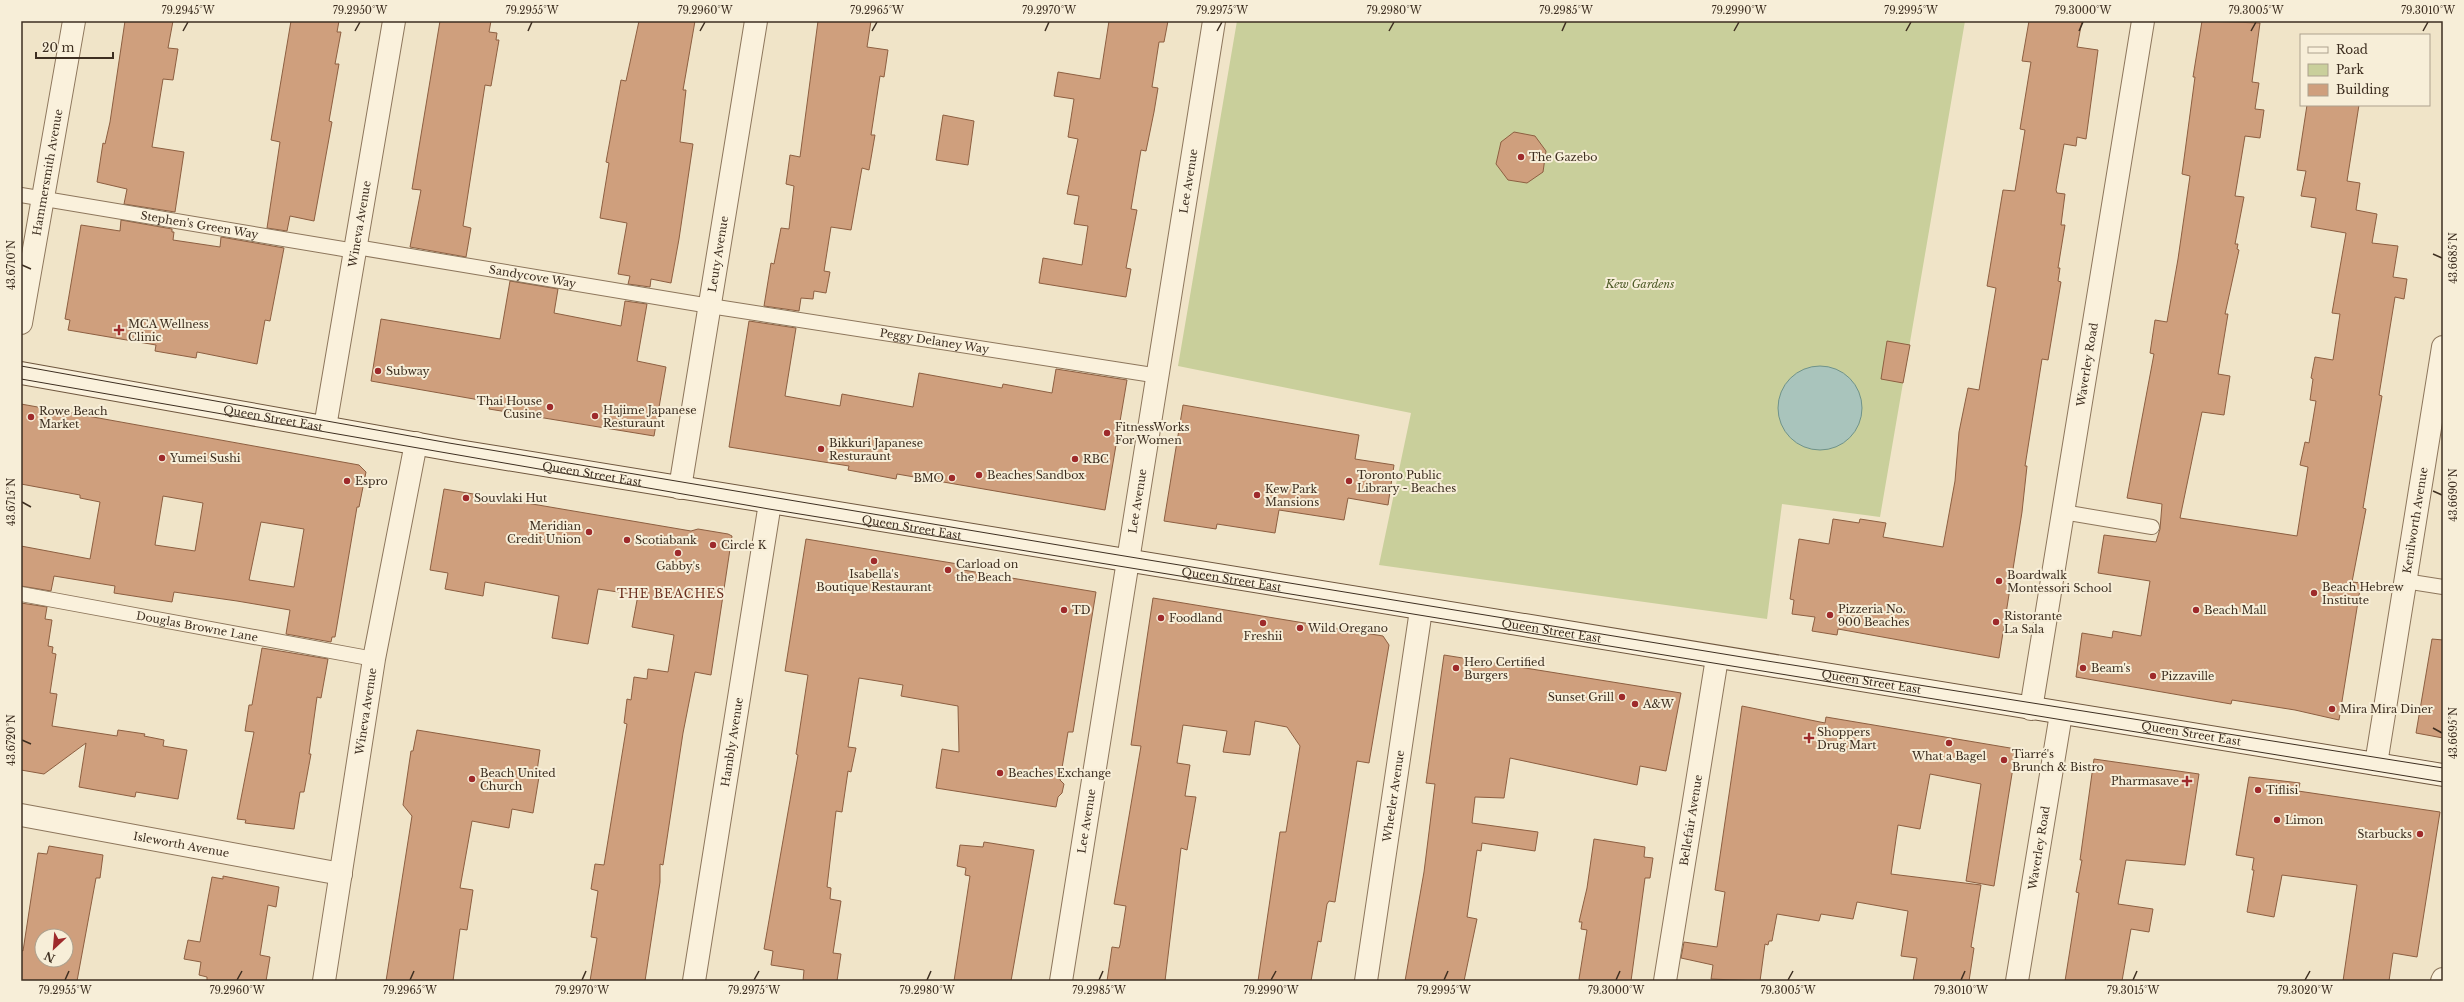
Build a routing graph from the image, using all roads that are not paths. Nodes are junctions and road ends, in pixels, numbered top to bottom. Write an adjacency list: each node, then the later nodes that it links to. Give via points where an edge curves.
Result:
1 (74, 21): 7 (street, Hammersmith Avenue)
2 (394, 21): 8 (street, Wineva Avenue)
3 (756, 21): 9 (street, Leuty Avenue)
4 (1214, 21): 13 (street, Lee Avenue)
5 (2143, 21): 18 (street, Waverley Road)
6 (21, 195): 7 (lane, Stephen's Green Way)
7 (44, 199): 8 (lane, Stephen's Green Way); 10 (street, Hammersmith Avenue)
8 (356, 249): 9 (lane, Sandycove Way); 14 (street, Wineva Avenue)
9 (710, 306): 13 (lane, Peggy Delaney Way); 16 (street, Leuty Avenue)
10 (21, 323)
11 (2443, 347): 21 (street, Kenilworth Avenue)
12 (21, 373): 14 (street, Queen Street East)
13 (1159, 376): 20 (street, Lee Avenue)
14 (324, 427): 15 (street, Queen Street East)
15 (416, 444): 16 (street, Queen Street East); 26 (street, Wineva Avenue)
16 (680, 488): 17 (street, Queen Street East)
17 (770, 503): 20 (street, Queen Street East); 34 (street, Hambly Avenue)
18 (2063, 512): 19 (lane); 27 (street, Waverley Road)
19 (2152, 527)
20 (1129, 562): 24 (street, Queen Street East); 35 (street, Lee Avenue)
21 (2405, 581): 22 (lane); 29 (street, Kenilworth Avenue)
22 (2443, 587)
23 (21, 594): 26 (lane, Douglas Browne Lane)
24 (1421, 610): 25 (street, Queen Street East); 36 (street, Wheeler Avenue)
25 (1717, 658): 27 (street, Queen Street East); 37 (street, Bellefair Avenue)
26 (374, 659): 32 (street, Wineva Avenue)
27 (2031, 709): 28 (street, Queen Street East)
28 (2062, 714): 29 (street, Queen Street East); 38 (street, Waverley Road)
29 (2376, 764): 30 (street, Queen Street East)
30 (2443, 775)
31 (21, 815): 32 (street, Isleworth Avenue)
32 (341, 874): 33 (street, Wineva Avenue)
33 (324, 981)
34 (694, 981)
35 (1061, 981)
36 (1366, 981)
37 (1665, 981)
38 (2017, 981)

